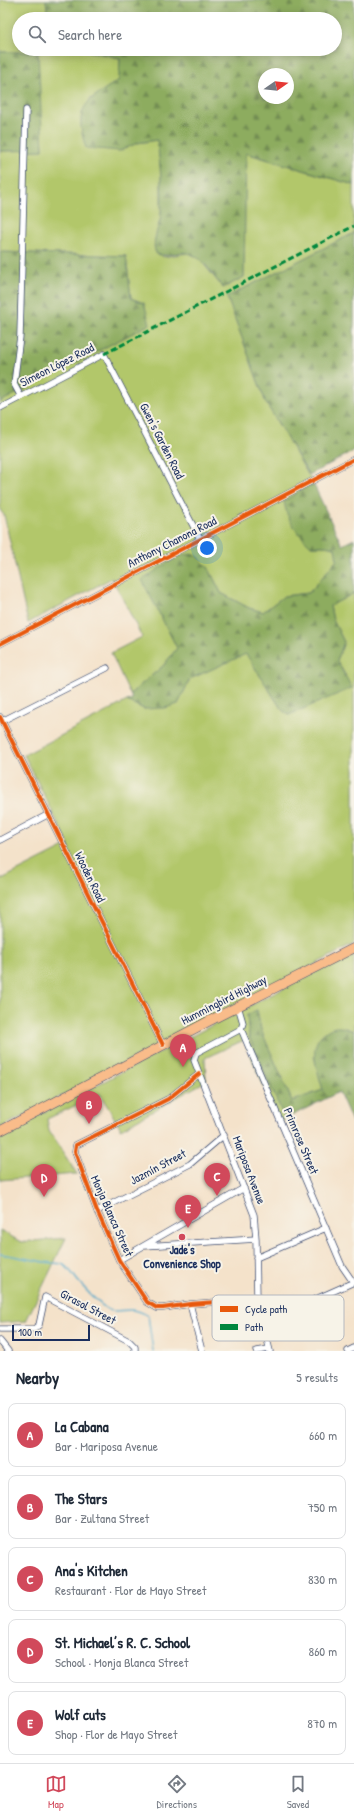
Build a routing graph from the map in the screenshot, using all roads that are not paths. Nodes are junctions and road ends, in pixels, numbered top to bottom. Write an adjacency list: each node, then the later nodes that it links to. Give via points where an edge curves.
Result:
1 (26, 110): 3 (street, via 20,336 14,384)
2 (104, 354): 3 (street, Simeon López Road); 6 (street, Gwen's Garden Road)
3 (21, 397): 4 (street, Simeon López Road)
4 (0, 408)
5 (354, 459): 6 (street, Anthony Chanona Road)
6 (200, 539): 7 (street, Anthony Chanona Road)
7 (0, 644)
8 (107, 668): 9 (street)
9 (1, 719): 10 (street, Wooden Road)
10 (48, 814): 11 (street); 15 (street, Wooden Road)
11 (0, 840)
12 (354, 948): 13 (main road, Hummingbird Highway)
13 (238, 1006): 14 (street, Primrose Street, via 243,1022); 15 (main road, Hummingbird Highway)
14 (241, 1028): 16 (street, Mariposa Avenue, via 196,1053 194,1060); 21 (street, Primrose Street)
15 (163, 1045): 17 (main road, Hummingbird Highway)
16 (199, 1074): 18 (street, Mariposa Avenue); 20 (street, Monja Blanca Street, via 168,1099 76,1145 75,1152)
17 (0, 1131)
18 (224, 1135): 19 (street, Mariposa Avenue); 20 (street, Jazmín Street, via 190,1164)
19 (244, 1188): 22 (street, Mariposa Avenue, via 254,1215); 23 (street)
20 (97, 1211): 25 (street, Monja Blanca Street)
21 (326, 1228): 24 (street); 26 (street, Primrose Street, via 342,1266)
22 (256, 1239): 23 (street); 24 (street, Mariposa Avenue)
23 (143, 1246): 25 (street)
24 (256, 1258): 27 (street, Mariposa Avenue)
25 (119, 1260): 30 (street, Monja Blanca Street, via 147,1302 157,1308)
26 (353, 1282): 28 (street)
27 (257, 1295)
28 (324, 1295)
29 (212, 1302): 30 (street)
30 (190, 1304): 37 (street)
31 (0, 1329): 36 (street, Girasol Street, via 34,1329 39,1325 45,1297 129,1341)
32 (0, 1341): 35 (street)
33 (354, 1348): 39 (street)
34 (270, 1350): 38 (street)
35 (8, 1351)
36 (136, 1351)
37 (202, 1351)
38 (257, 1351)
39 (348, 1351)

